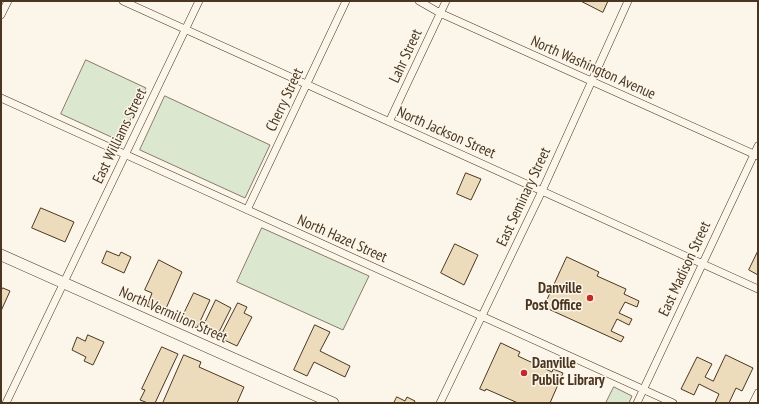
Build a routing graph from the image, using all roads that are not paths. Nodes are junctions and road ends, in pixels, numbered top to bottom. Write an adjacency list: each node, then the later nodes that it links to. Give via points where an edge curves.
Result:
1 (8, 1): 9 (street)
2 (123, 1): 10 (street, North Jackson Street)
3 (199, 1): 10 (street, East Williams Street)
4 (346, 1): 12 (street, Cherry Street)
5 (419, 1): 8 (street, North Washington Avenue)
6 (446, 1): 8 (street, Lahr Street)
7 (628, 1): 11 (street, East Seminary Street)
8 (440, 13): 11 (street, North Washington Avenue); 14 (street, Lahr Street)
9 (1, 15)
10 (185, 29): 12 (street, North Jackson Street); 16 (street, East Williams Street)
11 (592, 81): 17 (street, North Washington Avenue); 18 (street, East Seminary Street)
12 (307, 85): 14 (street, North Jackson Street); 19 (street, Cherry Street)
13 (1, 98): 16 (street, North Hazel Street)
14 (389, 122): 18 (street, North Jackson Street)
15 (758, 146): 17 (street, East Madison Street)
16 (126, 155): 19 (street, North Hazel Street); 22 (street, East Williams Street)
17 (756, 155): 21 (street, East Madison Street)
18 (542, 191): 21 (street, North Jackson Street); 24 (street, East Seminary Street)
19 (247, 210): 24 (street, North Hazel Street)
20 (1, 255): 22 (main road, North Vermilion Street)
21 (702, 263): 23 (street, North Jackson Street); 25 (street, East Madison Street)
22 (63, 282): 27 (street, East Williams Street); 28 (main road, North Vermilion Street)
23 (758, 289)
24 (482, 316): 25 (street, North Hazel Street); 29 (street, East Seminary Street)
25 (643, 389): 30 (street, East Madison Street); 31 (street, North Hazel Street)
26 (758, 393): 32 (street)
27 (6, 403)
28 (333, 403)
29 (440, 403)
30 (636, 403)
31 (673, 403)
32 (753, 403)

